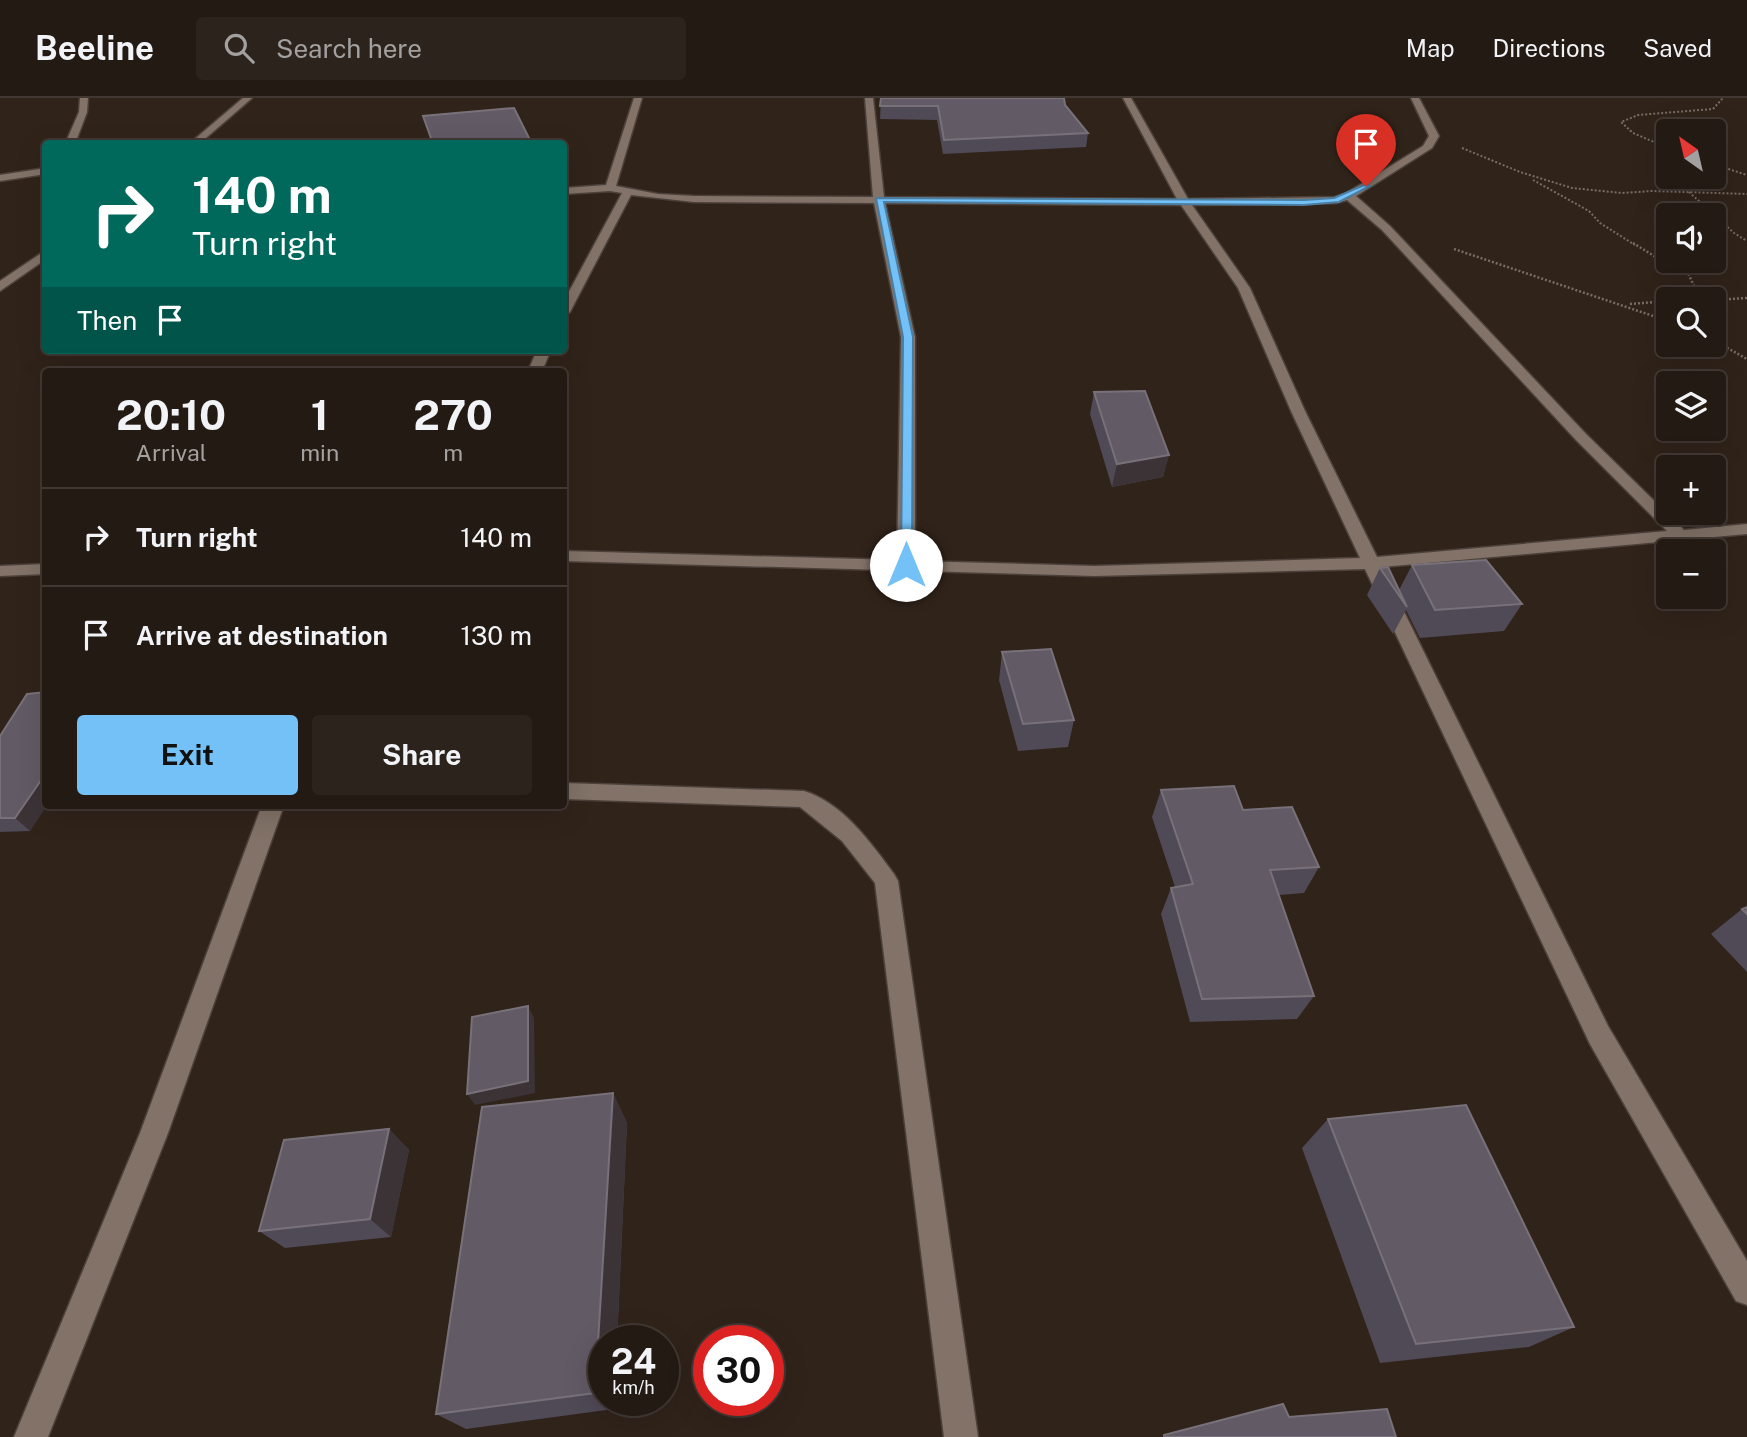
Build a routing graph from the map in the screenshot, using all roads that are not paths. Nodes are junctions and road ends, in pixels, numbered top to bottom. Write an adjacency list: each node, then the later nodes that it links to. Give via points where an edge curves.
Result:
1 (84, 98): 7 (street)
2 (638, 98): 11 (street)
3 (869, 98): 15 (street)
4 (1127, 98): 16 (street)
5 (1415, 98): 14 (street, via 1434,136 1427,148)
6 (245, 99): 8 (street)
7 (72, 140)
8 (198, 140)
9 (42, 172): 10 (street)
10 (0, 178)
11 (610, 188): 12 (street); 13 (street)
12 (567, 191)
13 (627, 193): 15 (street, via 694,199); 19 (street)
14 (1349, 196): 16 (street, via 1304,202); 21 (street, via 1386,228 1581,437)
15 (879, 200): 16 (street); 24 (street, via 908,337)
16 (1184, 202): 23 (street, via 1244,288)
17 (42, 256): 18 (street)
18 (0, 286)
19 (567, 306)
20 (1747, 529): 21 (street)
21 (1681, 536): 23 (street)
22 (567, 556): 24 (street)
23 (1371, 563): 24 (street, via 1095,571); 29 (street, via 1599,1035)
24 (906, 565)
25 (42, 569): 26 (street)
26 (0, 571)
27 (567, 791): 31 (street, via 804,799 857,840 886,881)
28 (272, 809): 30 (street, via 154,1133)
29 (1747, 1290)
30 (31, 1437)
31 (961, 1437)

